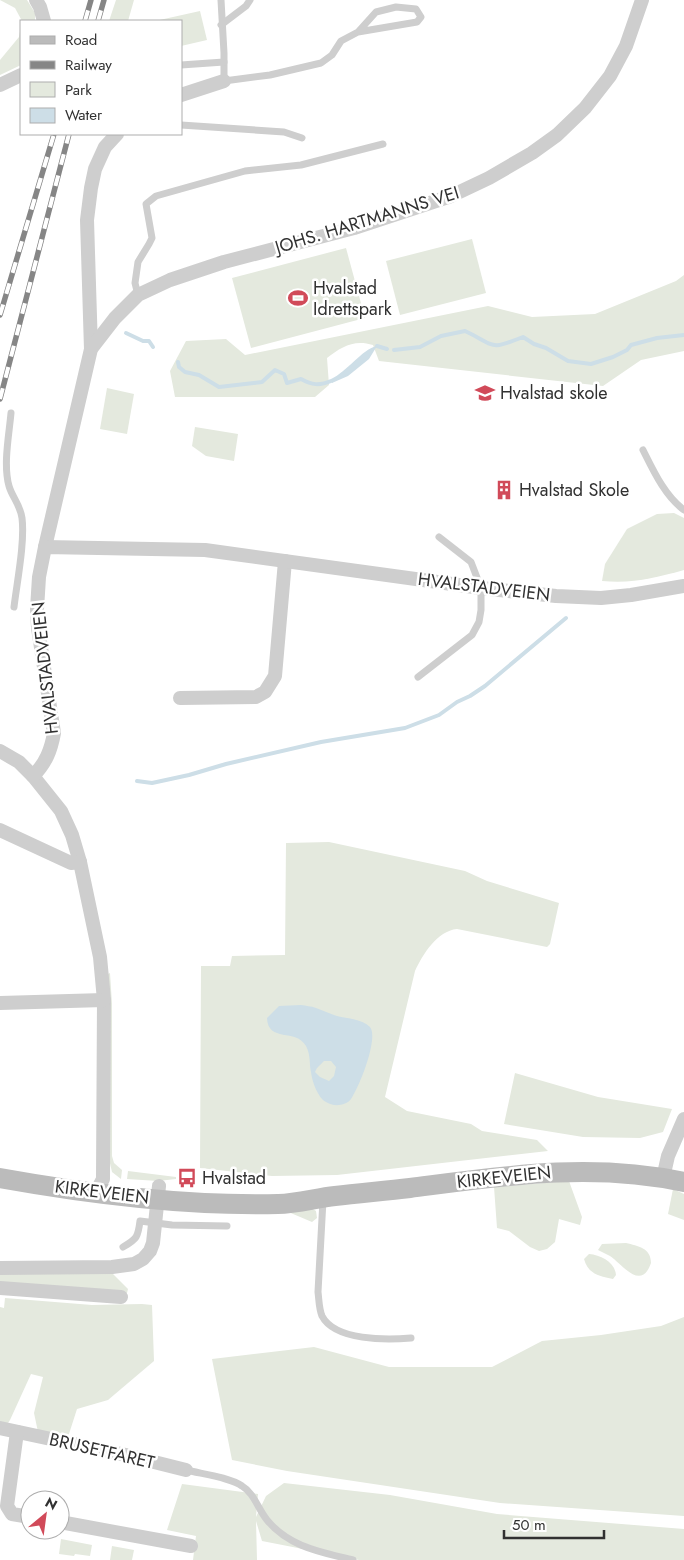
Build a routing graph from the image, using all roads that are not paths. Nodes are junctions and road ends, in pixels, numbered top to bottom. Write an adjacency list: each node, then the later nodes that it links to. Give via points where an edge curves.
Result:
1 (36, 0): 5 (street)
2 (221, 0): 6 (lane)
3 (250, 0): 6 (lane)
4 (642, 0): 18 (street, JOHS. HARTMANNS VEI, via 626,46 610,76 585,108 557,135 498,173 451,196 354,228 224,262 170,280)
5 (44, 20)
6 (221, 25): 8 (lane)
7 (358, 32): 7 (lane, via 417,22 421,17 416,8 396,7 376,12); 11 (lane, via 341,42 322,63)
8 (224, 62): 9 (lane); 11 (lane)
9 (182, 65)
10 (20, 75): 12 (street)
11 (224, 81): 13 (street)
12 (0, 85)
13 (182, 95)
14 (182, 125): 16 (lane, via 284,132)
15 (116, 135): 19 (street, JOHS. HARTMANNS VEI, via 105,147 95,169 87,220)
16 (302, 138)
17 (384, 144): 18 (lane, via 301,165 245,171 156,196 146,204 152,238 138,262 135,283)
18 (138, 295): 19 (street, JOHS. HARTMANNS VEI)
19 (91, 349): 24 (street, JOHS. HARTMANNS VEI)
20 (11, 413): 28 (lane, via 7,475 22,518)
21 (643, 450): 22 (lane, via 662,486)
22 (684, 510)
23 (439, 537): 27 (lane, via 471,562)
24 (45, 547): 25 (street, HVALSTADVEIEN, via 205,550); 32 (street, HVALSTADVEIEN, via 37,609 54,733 46,761)
25 (285, 561): 27 (street, HVALSTADVEIEN); 30 (street, via 275,676 265,692 256,697)
26 (684, 586): 27 (street, HVALSTADVEIEN, via 601,598)
27 (481, 588): 29 (lane, via 480,616 472,635)
28 (14, 607)
29 (418, 677)
30 (180, 698)
31 (0, 751): 32 (street, via 19,762)
32 (33, 776): 34 (street, via 61,811)
33 (0, 830): 34 (street, via 71,863)
34 (80, 862): 35 (street, via 100,957)
35 (104, 1000): 36 (street); 42 (street, via 104,1139)
36 (0, 1003)
37 (684, 1119): 40 (street, via 668,1156)
38 (0, 1170): 42 (main road, KIRKEVEIEN, via 38,1171)
39 (0, 1178): 42 (main road, KIRKEVEIEN)
40 (664, 1178): 41 (main road, KIRKEVEIEN); 44 (main road, KIRKEVEIEN, via 623,1172 557,1172)
41 (684, 1182)
42 (97, 1183): 43 (main road, KIRKEVEIEN)
43 (158, 1192): 44 (main road, KIRKEVEIEN); 45 (street)
44 (324, 1197): 51 (lane, via 318,1292 322,1316 332,1327 367,1338)
45 (155, 1223): 46 (lane); 47 (lane, via 140,1221 135,1241); 48 (street, via 150,1251 134,1264)
46 (227, 1226)
47 (123, 1248)
48 (0, 1268)
49 (0, 1288): 50 (street)
50 (121, 1297)
51 (411, 1338)
52 (0, 1428): 53 (street, BRUSETFARET)
53 (17, 1432): 54 (street, BRUSETFARET); 55 (street, via 7,1506 12,1514)
54 (186, 1470): 58 (lane, via 237,1483 248,1490 263,1515 281,1534 303,1546)
55 (20, 1515)
56 (70, 1524): 57 (street)
57 (191, 1546)
58 (353, 1560)

